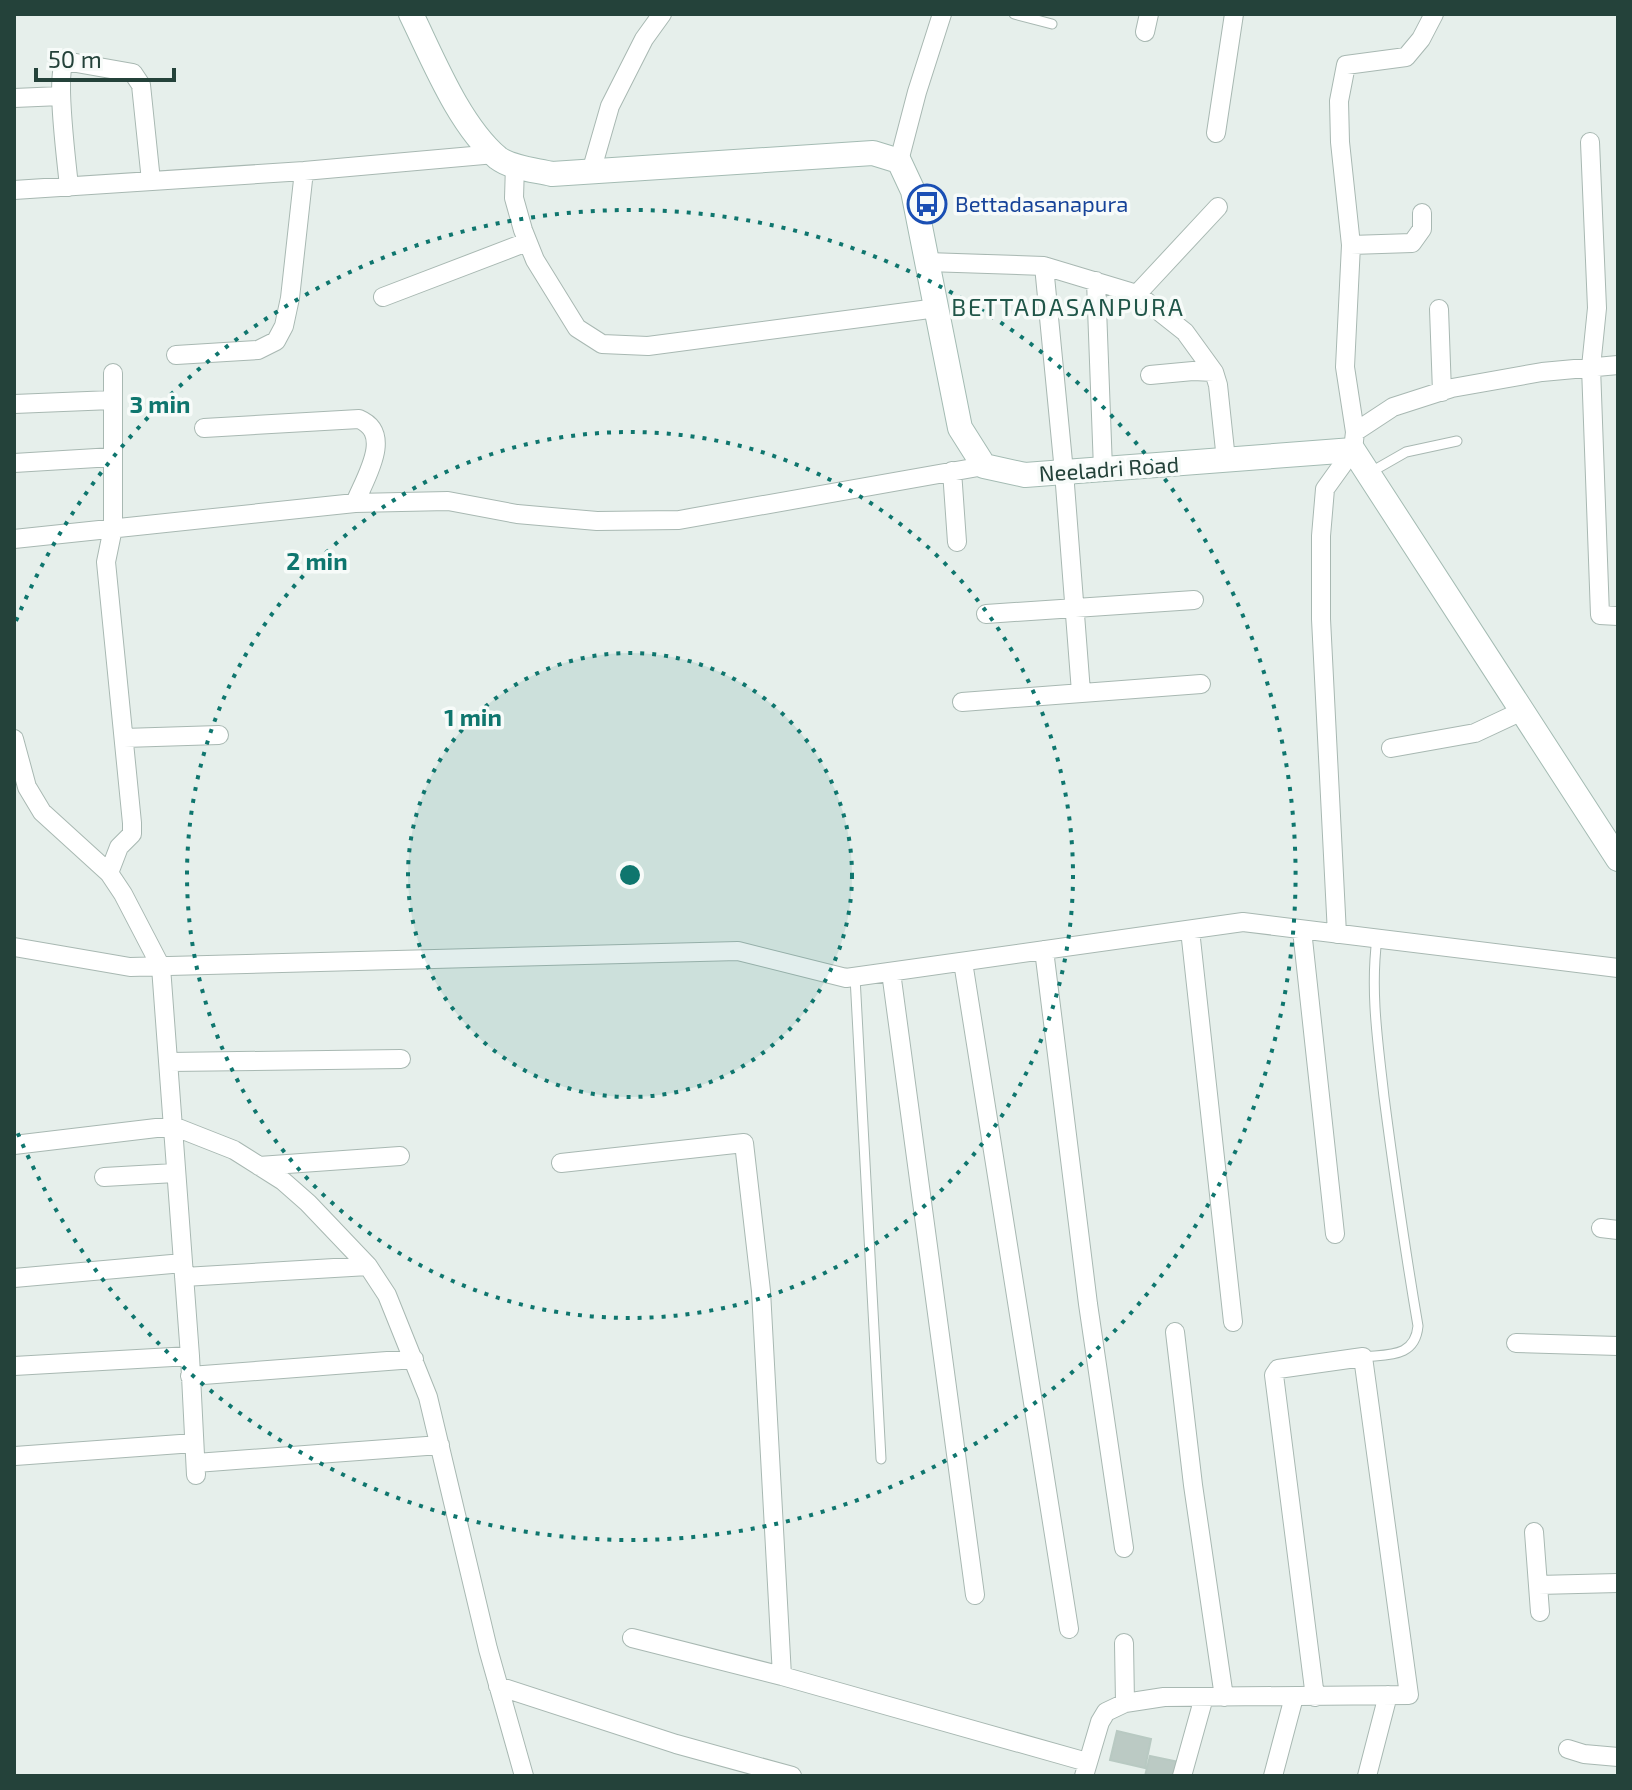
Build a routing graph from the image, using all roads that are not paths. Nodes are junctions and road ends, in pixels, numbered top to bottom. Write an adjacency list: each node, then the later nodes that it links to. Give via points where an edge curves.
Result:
1 (411, 14): 12 (main road, via 461,115)
2 (662, 14): 15 (street, via 610,106)
3 (942, 14): 13 (street)
4 (1014, 14): 7 (lane)
5 (1234, 14): 10 (street)
6 (1434, 14): 22 (street, via 1406,57 1346,65 1339,101 1340,142)
7 (1052, 24)
8 (61, 96): 9 (street); 16 (street, via 65,61 133,73 141,85); 17 (street)
9 (14, 98)
10 (1216, 133)
11 (1590, 142): 32 (street, via 1597,308)
12 (505, 159): 14 (street); 15 (main road, via 552,174); 21 (street)
13 (899, 161): 15 (main road, via 873,153); 23 (main road, via 913,191)
14 (304, 171): 16 (street); 30 (street, via 290,298 276,341 258,350)
15 (591, 172)
16 (151, 181): 17 (street)
17 (69, 187): 18 (street)
18 (14, 190)
19 (1218, 207): 26 (street)
20 (1422, 213): 22 (street, via 1422,229 1412,243)
21 (527, 242): 27 (street); 28 (street, via 577,328 602,344 648,346)
22 (1351, 245): 40 (street, via 1345,367)
23 (927, 262): 24 (street); 28 (main road)
24 (1044, 266): 25 (street); 48 (street)
25 (1096, 281): 26 (street); 46 (street)
26 (1137, 294): 33 (street, via 1185,332)
27 (383, 297)
28 (937, 308): 45 (main road, via 960,428)
29 (1439, 309): 36 (street)
30 (176, 355)
31 (1618, 365): 32 (street)
32 (1591, 367): 36 (street); 57 (street, via 1600,615)
33 (1214, 372): 35 (street); 43 (street)
34 (113, 373): 37 (street)
35 (1150, 375)
36 (1442, 392): 40 (street, via 1393,407)
37 (112, 400): 38 (street); 42 (street)
38 (14, 404)
39 (204, 428): 50 (street, via 359,419 369,423 377,439 375,453)
40 (1354, 441): 43 (main road, Neeladri Road); 49 (main road); 70 (street, via 1325,489 1321,536)
41 (1457, 441): 49 (lane, via 1406,452)
42 (113, 457): 44 (street); 51 (street)
43 (1226, 460): 46 (main road, Neeladri Road)
44 (14, 463)
45 (984, 466): 47 (street); 48 (main road, Neeladri Road, via 1025,475)
46 (1103, 469): 48 (main road, Neeladri Road)
47 (952, 471): 50 (street, via 679,520 597,521 448,501); 53 (street)
48 (1064, 472): 55 (street)
49 (1368, 474): 61 (main road)
50 (355, 503): 51 (street)
51 (113, 528): 52 (street); 63 (street, via 106,562)
52 (14, 539)
53 (957, 542)
54 (1194, 600): 55 (street)
55 (1076, 606): 56 (street); 59 (street)
56 (986, 614)
57 (1618, 616)
58 (1201, 684): 59 (street)
59 (1081, 692): 60 (street)
60 (962, 702)
61 (1522, 711): 65 (street, via 1475,733); 66 (main road)
62 (219, 735): 63 (street)
63 (124, 738): 67 (street, via 132,834 119,847)
64 (14, 739): 67 (street, via 27,787 42,812)
65 (1391, 748)
66 (1618, 859)
67 (109, 873): 75 (street)
68 (1190, 930): 69 (street, via 1243,922); 73 (street); 92 (street)
69 (1302, 930): 70 (street); 88 (street)
70 (1337, 934): 71 (street)
71 (1377, 938): 76 (street); 97 (lane, via 1374,1015 1418,1326 1411,1347)
72 (14, 947): 75 (street, via 130,967)
73 (1044, 950): 74 (street); 106 (street)
74 (963, 962): 77 (street); 111 (street)
75 (161, 967): 78 (street, via 738,951); 80 (street)
76 (1618, 968)
77 (891, 972): 78 (street); 109 (street)
78 (855, 977): 104 (lane)
79 (401, 1059): 80 (street)
80 (169, 1062): 81 (street)
81 (173, 1126): 82 (street); 85 (street); 86 (street)
82 (14, 1145)
83 (400, 1156): 85 (street)
84 (561, 1163): 114 (street, via 744,1143 761,1291)
85 (259, 1166): 89 (street, via 308,1203)
86 (175, 1173): 87 (street); 90 (street)
87 (104, 1177)
88 (1335, 1234)
89 (368, 1266): 90 (street); 98 (street, via 387,1295)
90 (184, 1270): 91 (street); 96 (street)
91 (14, 1278)
92 (1233, 1322)
93 (1175, 1332): 118 (street)
94 (1516, 1343): 95 (street)
95 (1618, 1346)
96 (190, 1356): 99 (street); 100 (street)
97 (1363, 1357): 116 (street, via 1409,1695); 120 (street, via 1278,1369 1274,1375)
98 (414, 1359): 100 (street); 102 (street)
99 (14, 1366)
100 (190, 1376): 101 (street)
101 (194, 1443): 102 (street, via 196,1469); 103 (street)
102 (440, 1445): 115 (street)
103 (15, 1456)
104 (881, 1459)
105 (1534, 1532): 108 (street)
106 (1124, 1548)
107 (1618, 1583): 108 (street)
108 (1538, 1585): 110 (street)
109 (975, 1595)
110 (1540, 1612)
111 (1069, 1629)
112 (632, 1638): 114 (street)
113 (1124, 1643): 121 (street)
114 (782, 1676): 124 (street)
115 (498, 1686): 125 (street); 126 (street)
116 (1388, 1695): 120 (street); 129 (street)
117 (1204, 1697): 118 (street); 121 (street); 127 (street)
118 (1224, 1697): 119 (street)
119 (1294, 1697): 120 (street); 128 (street)
120 (1315, 1697)
121 (1125, 1703): 124 (street, via 1106,1712)
122 (1568, 1749): 123 (street)
123 (1618, 1757)
124 (1086, 1769)
125 (524, 1776)
126 (792, 1776)
127 (1182, 1776)
128 (1273, 1776)
129 (1367, 1776)

